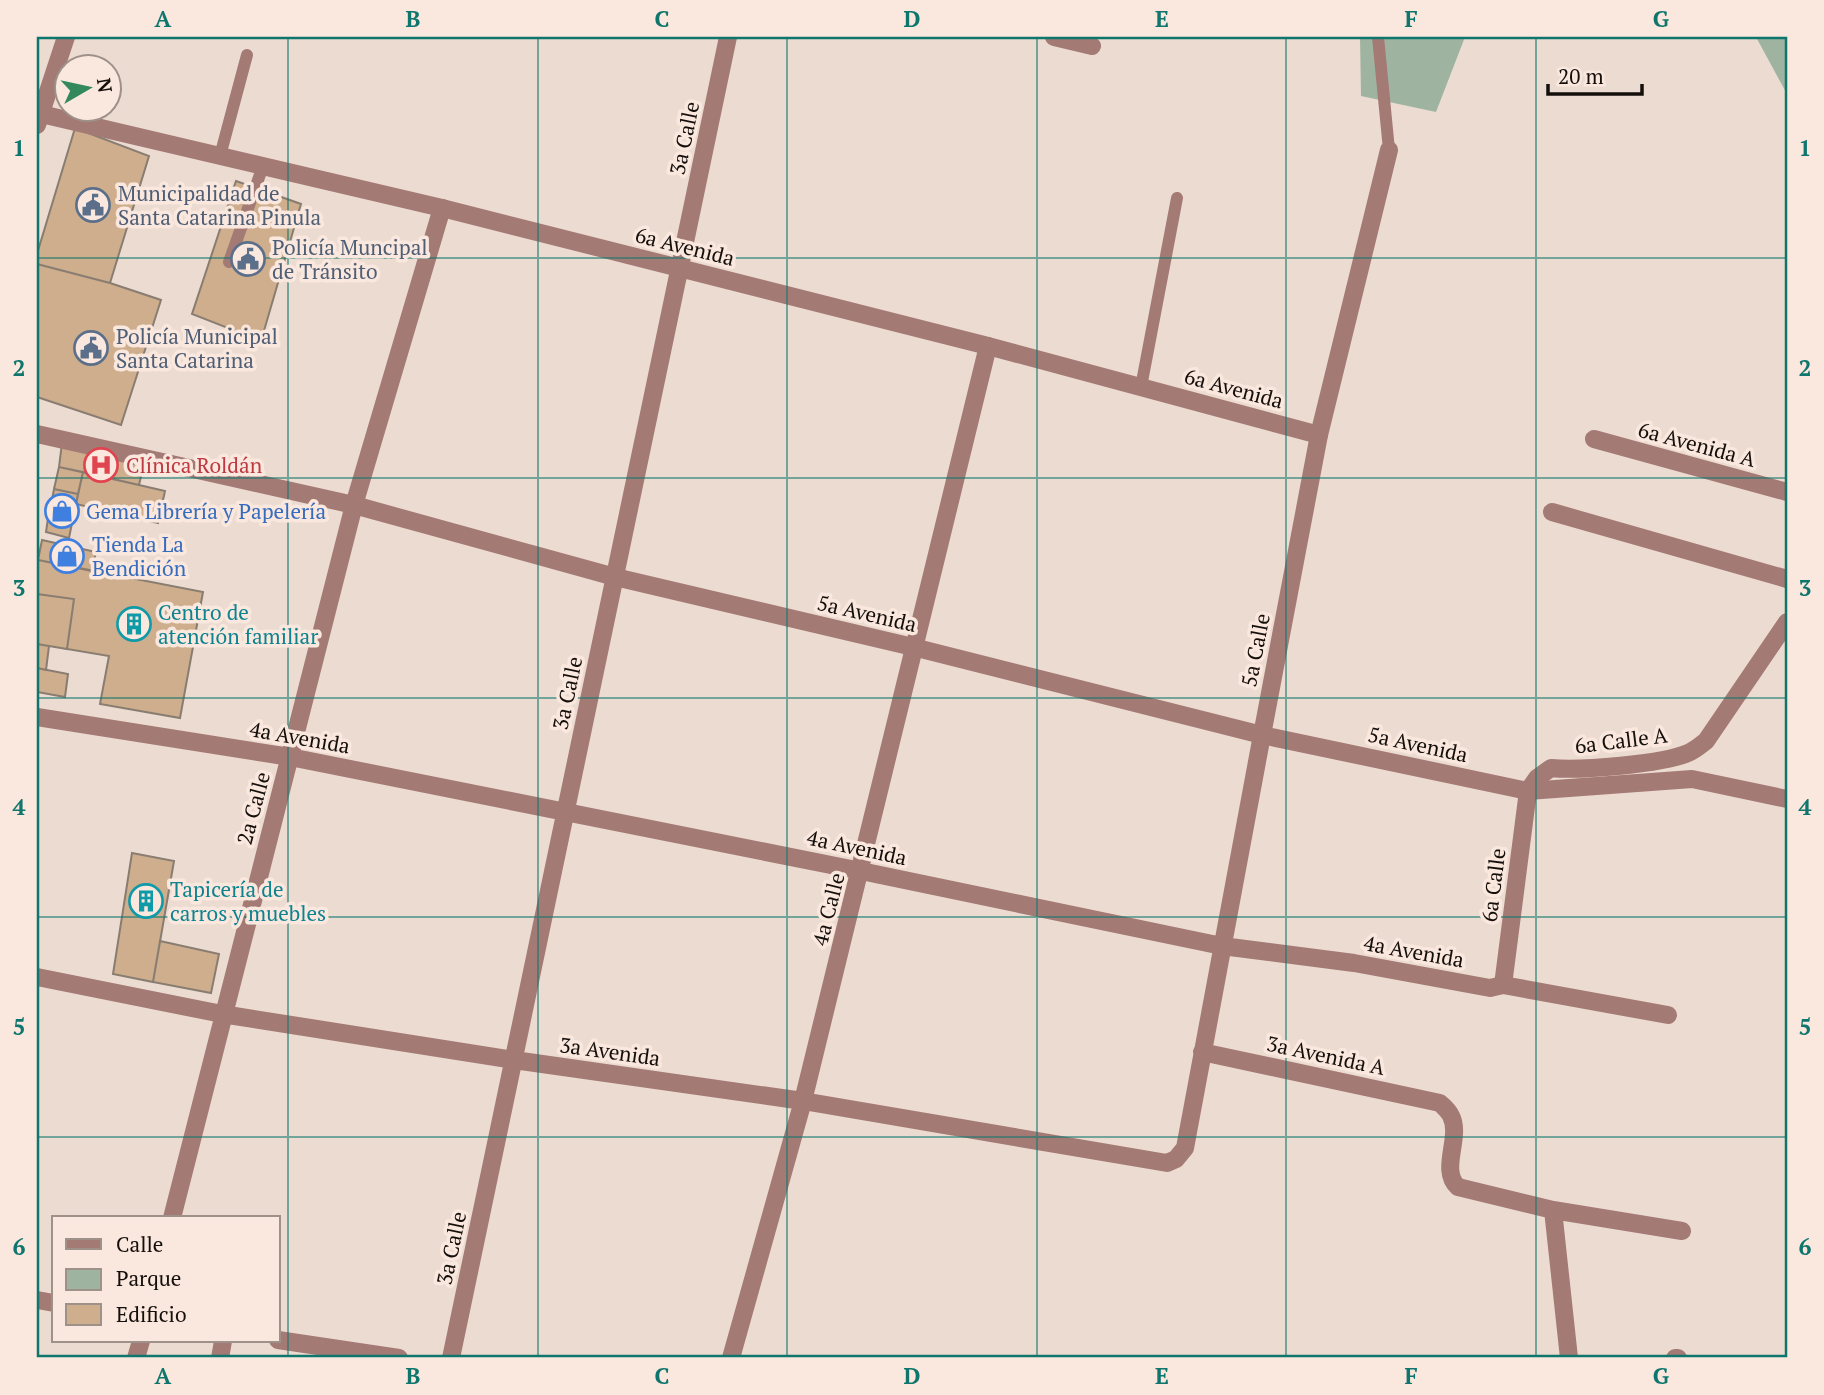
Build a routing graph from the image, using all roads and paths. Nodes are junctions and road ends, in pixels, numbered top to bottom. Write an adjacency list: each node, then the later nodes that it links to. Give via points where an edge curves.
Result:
1 (66, 37): 7 (street)
2 (728, 37): 14 (street, 3a Calle)
3 (1054, 37): 5 (street)
4 (1378, 37): 8 (lane)
5 (1092, 46)
6 (247, 55): 9 (lane)
7 (38, 118): 9 (street, 6a Avenida)
8 (1388, 150): 18 (street, 5a Calle)
9 (220, 156): 10 (street, 6a Avenida)
10 (263, 166): 12 (street, 6a Avenida); 13 (lane)
11 (1177, 198): 16 (lane)
12 (442, 208): 14 (street, 6a Avenida); 21 (street, 2a Calle)
13 (229, 262)
14 (679, 268): 15 (street, 6a Avenida); 23 (street, 3a Calle)
15 (988, 346): 16 (street, 6a Avenida); 26 (street, 4a Calle)
16 (1141, 387): 18 (street, 6a Avenida)
17 (37, 434): 21 (street, 5a Avenida)
18 (1319, 435): 28 (street, 5a Calle)
19 (1594, 439): 20 (street, 6a Avenida A)
20 (1787, 492)
21 (354, 505): 23 (street, 5a Avenida); 29 (street, 2a Calle)
22 (1552, 512): 24 (street)
23 (615, 578): 26 (street, 5a Avenida); 32 (street, 3a Calle)
24 (1787, 579)
25 (1787, 621): 30 (street, 6a Calle A, via 1706,741 1689,753 1570,770 1551,768)
26 (914, 647): 28 (street, 5a Avenida); 33 (street, 4a Calle)
27 (37, 717): 29 (street, 4a Avenida)
28 (1262, 735): 30 (street, 5a Avenida); 34 (street, 5a Calle)
29 (290, 757): 32 (street, 4a Avenida); 37 (street, 2a Calle)
30 (1528, 791): 31 (street, 5a Avenida, via 1692,779); 36 (street, 6a Calle)
31 (1787, 799)
32 (566, 811): 33 (street, 4a Avenida); 40 (street, 3a Calle)
33 (861, 871): 34 (street, 4a Avenida); 41 (street, 4a Calle)
34 (1222, 946): 36 (street, 4a Avenida, via 1354,963 1490,989); 39 (street, 5a Calle)
35 (37, 977): 37 (street, 3a Avenida)
36 (1503, 985): 38 (street, 4a Avenida)
37 (222, 1014): 40 (street, 3a Avenida); 44 (street, 2a Calle)
38 (1668, 1015)
39 (1202, 1052): 42 (street, 5a Calle, via 1185,1148); 43 (street, 3a Avenida A, via 1440,1103 1451,1114 1455,1128 1450,1176 1458,1187)
40 (514, 1060): 41 (street, 3a Avenida); 49 (street, 3a Calle)
41 (803, 1101): 42 (street, 3a Avenida, via 1162,1163); 50 (street, 4a Calle)
42 (1176, 1159)
43 (1553, 1210): 45 (street); 51 (street)
44 (172, 1216)
45 (1682, 1231)
46 (280, 1341): 47 (street)
47 (295, 1351): 48 (street)
48 (398, 1358)
49 (452, 1358)
50 (731, 1358)
51 (1569, 1358)

